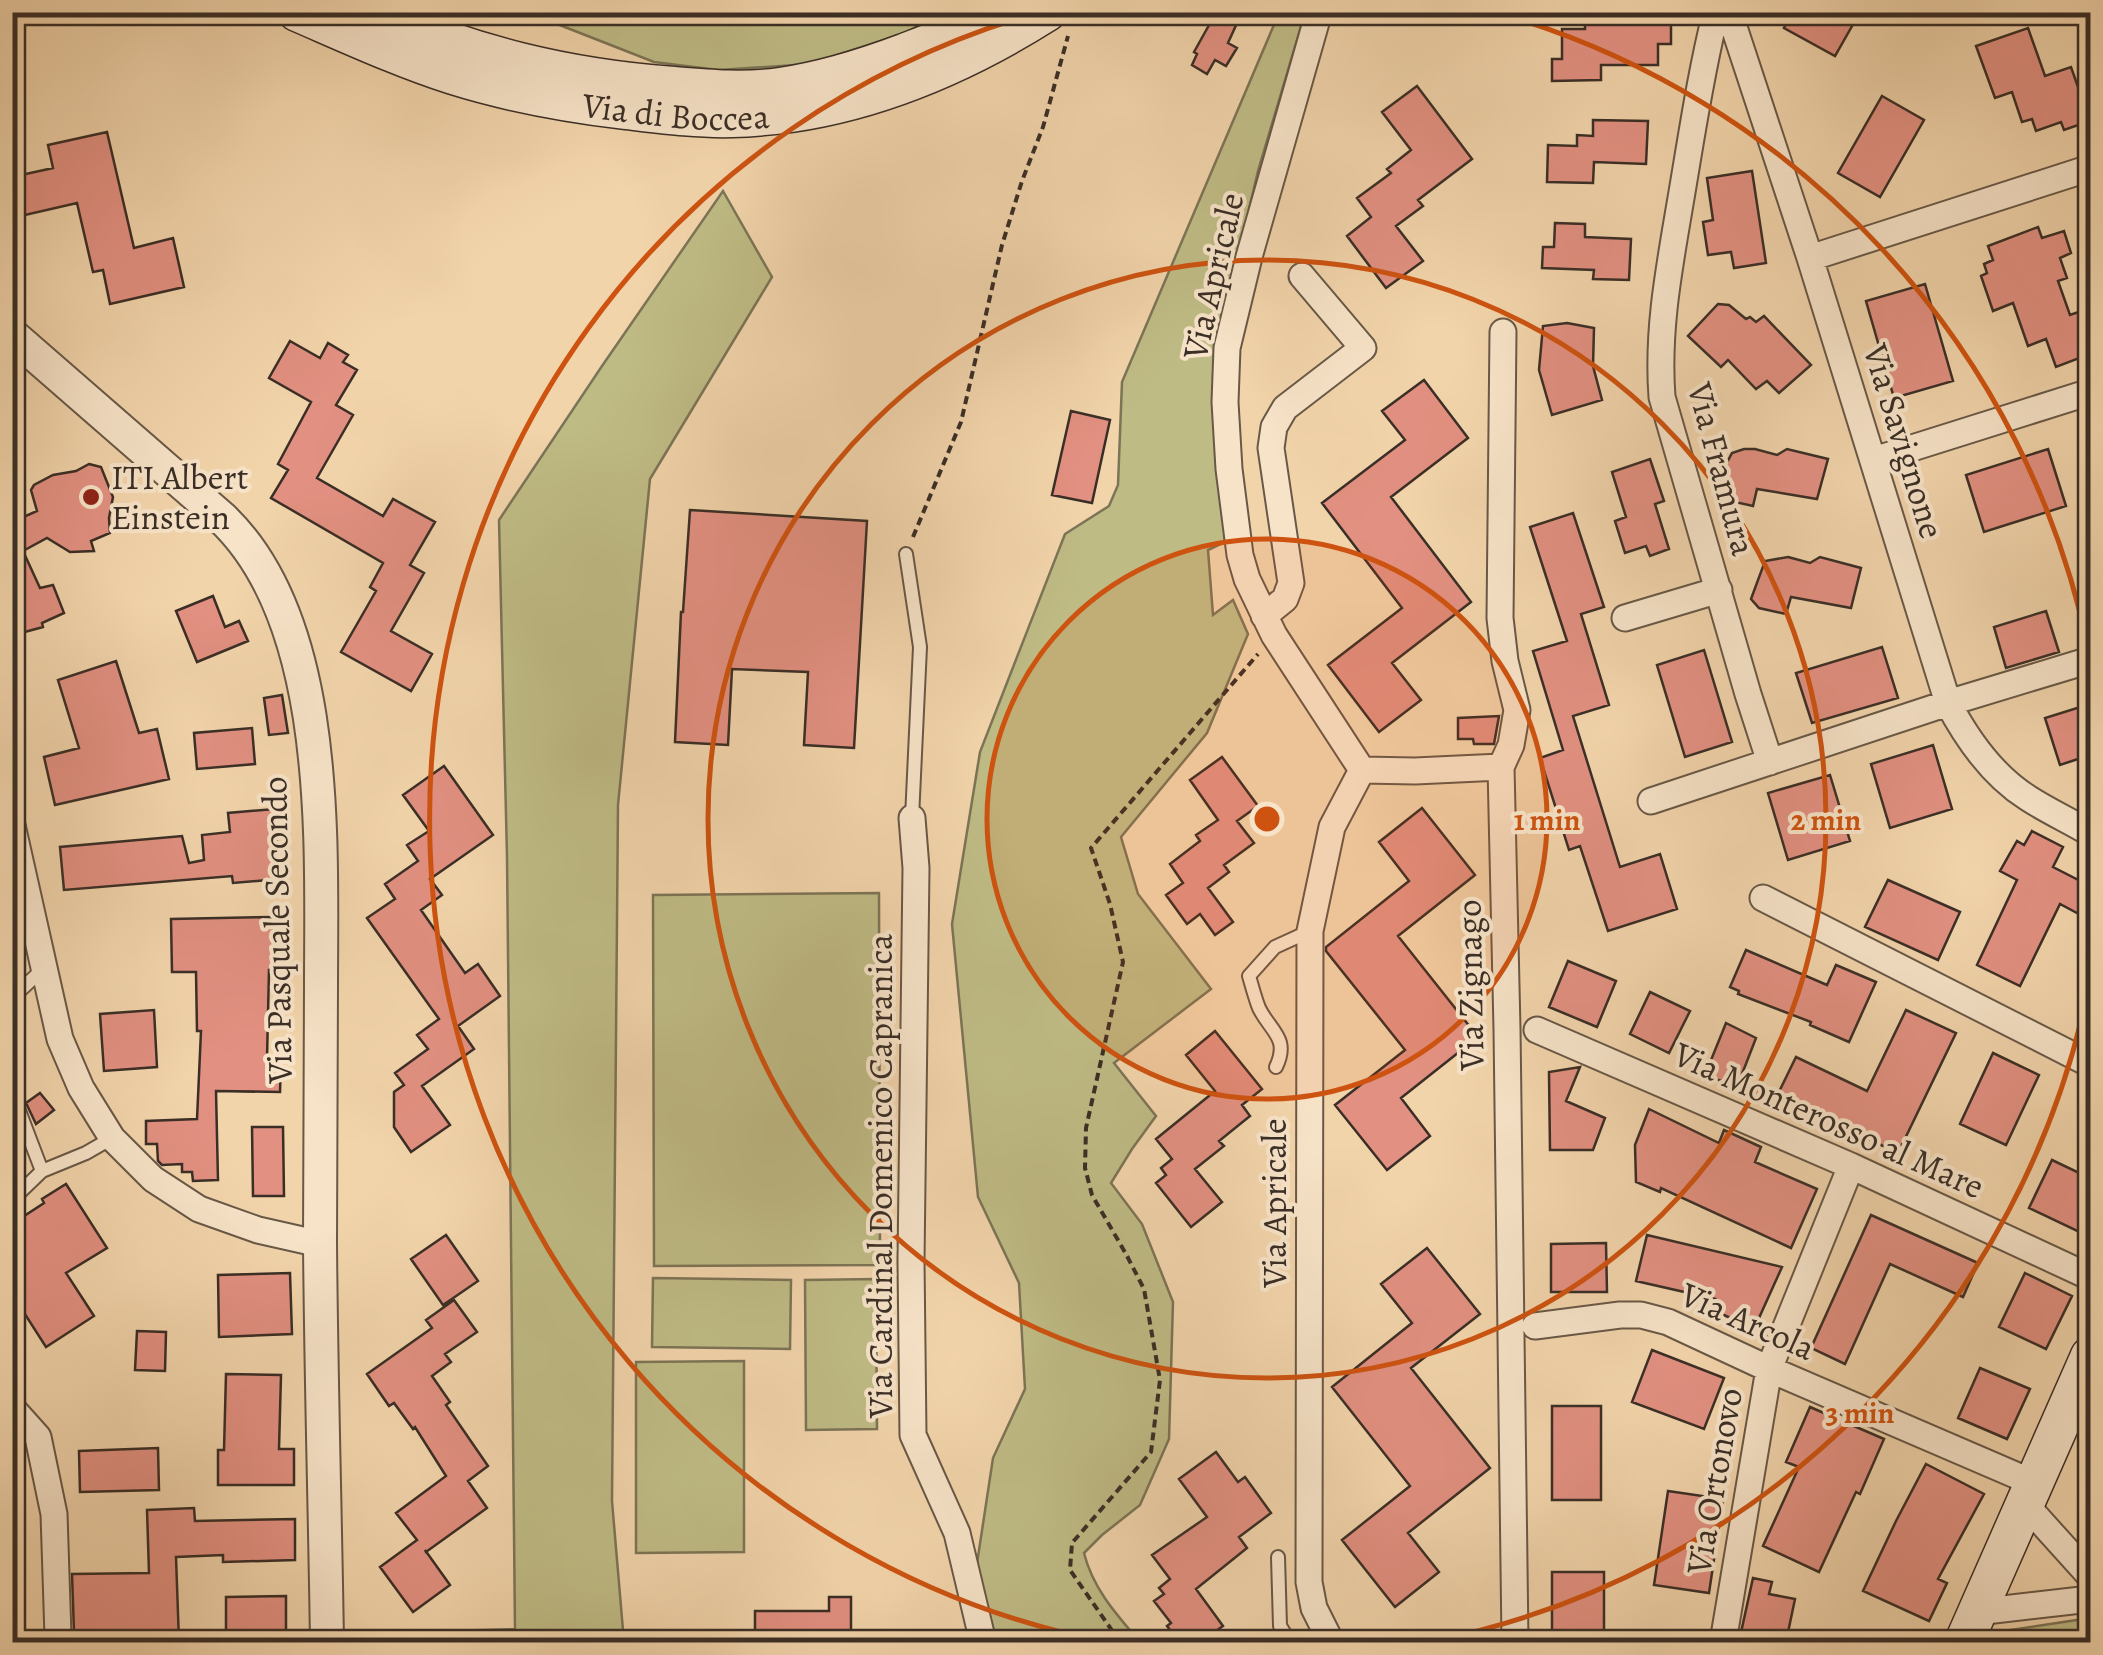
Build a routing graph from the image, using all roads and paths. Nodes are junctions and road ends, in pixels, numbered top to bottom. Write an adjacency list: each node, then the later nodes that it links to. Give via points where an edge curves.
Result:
1 (297, 12): 7 (main road, Via di Boccea, via 440,70 524,94 728,118 794,113 898,87)
2 (373, 12): 3 (main road, Via di Boccea, via 457,45 556,72 745,90 882,62)
3 (994, 12)
4 (1319, 12): 18 (street, Via Apricale, via 1227,348 1225,402 1240,555)
5 (1716, 12): 16 (street, Via Framura, via 1659,360 1662,397)
6 (1728, 12): 9 (street, Via Savignone)
7 (1058, 20): 15 (path, via 1043,127 1002,245 961,422)
8 (2090, 168): 9 (street)
9 (1810, 258): 14 (street, Via Savignone)
10 (1302, 276): 18 (street, via 1363,348 1285,408 1274,427 1271,448 1291,583)
11 (1502, 332): 22 (street, Via Zignago, via 1500,618 1517,710)
12 (12, 335): 40 (street, Via Pasquale Secondo, via 229,525 266,572 288,626 308,711 319,817)
13 (2090, 392): 14 (street)
14 (1874, 460): 20 (street, Via Savignone)
15 (906, 554): 25 (lane, via 920,646)
16 (1719, 590): 17 (street); 21 (street, Via Framura)
17 (1625, 618)
18 (1269, 625): 23 (street, Via Apricale); 54 (path, via 1091,848 1123,962 1086,1128 1084,1168 1144,1289 1160,1380 1151,1452 1072,1543 1070,1570)
19 (2090, 660): 20 (street)
20 (1948, 703): 21 (street); 27 (street, Via Savignone, via 1999,775)
21 (1770, 762): 24 (street)
22 (1500, 767): 23 (street); 57 (street, Via Zignago)
23 (1362, 770): 29 (street, Via Apricale, via 1332,827)
24 (1651, 801)
25 (912, 818): 53 (street, Via Cardinal Domenico Capranica, via 913,1434 957,1532)
26 (12, 825): 30 (street)
27 (2090, 833)
28 (1763, 898): 33 (street)
29 (1310, 931): 34 (lane, via 1275,948 1249,976 1260,1010 1279,1037); 56 (street, Via Apricale, via 1310,1582)
30 (44, 968): 31 (lane); 36 (street, via 66,1057)
31 (12, 998)
32 (1537, 1030): 37 (street, Via Monterosso al Mare)
33 (2090, 1064)
34 (1276, 1067)
35 (14, 1101): 38 (lane)
36 (112, 1138): 38 (lane); 40 (street, via 154,1179 199,1209)
37 (1851, 1166): 41 (street, Via Monterosso al Mare); 44 (street, Via Ortonovo)
38 (42, 1172): 39 (lane)
39 (12, 1200)
40 (320, 1244): 52 (street, Via Pasquale Secondo)
41 (2090, 1277)
42 (1536, 1326): 44 (street, Via Arcola, via 1641,1316 1680,1326)
43 (2090, 1356): 46 (main road)
44 (1768, 1368): 46 (street, Via Arcola); 58 (street, Via Ortonovo)
45 (12, 1408): 51 (street, via 38,1437 54,1514)
46 (2029, 1494): 48 (street); 50 (main road)
47 (1278, 1557): 55 (lane, via 1280,1626)
48 (2090, 1576)
49 (2090, 1599): 50 (street)
50 (1970, 1627)
51 (60, 1642)
52 (328, 1642)
53 (983, 1642)
54 (1120, 1642)
55 (1290, 1642)
56 (1330, 1642)
57 (1515, 1642)
58 (1723, 1642)

